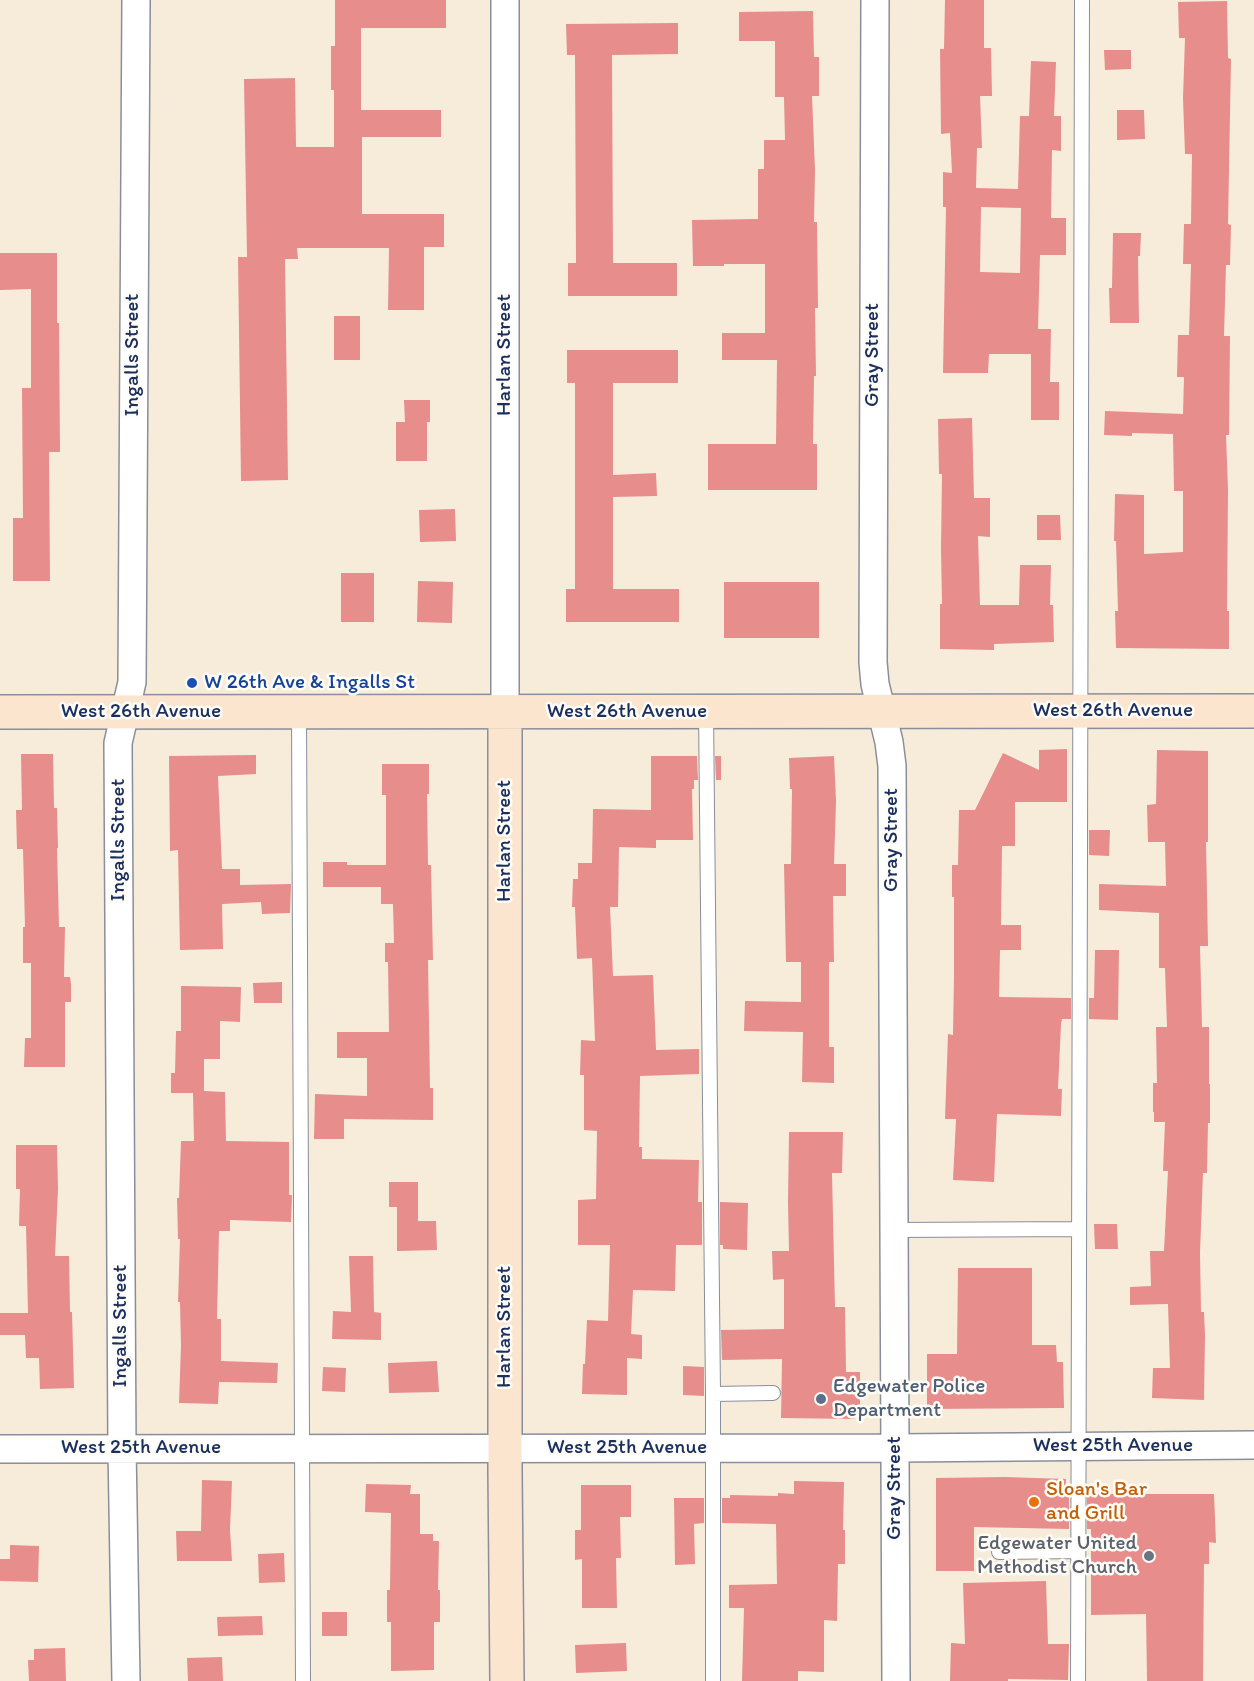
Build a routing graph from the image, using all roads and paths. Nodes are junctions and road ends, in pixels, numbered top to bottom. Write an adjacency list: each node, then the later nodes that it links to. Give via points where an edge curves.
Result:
1 (136, 0): 10 (street, Ingalls Street, via 132,682)
2 (505, 0): 12 (street, Harlan Street)
3 (875, 0): 6 (street, Gray Street, via 873,662)
4 (1082, 0): 7 (lane)
5 (706, 711): 6 (street, West 26th Avenue); 12 (street, West 26th Avenue); 16 (lane)
6 (882, 711): 7 (street, West 26th Avenue); 14 (street, Gray Street, via 892,766)
7 (1080, 711): 8 (street, West 26th Avenue); 13 (lane)
8 (1254, 711)
9 (0, 712): 10 (street, West 26th Avenue)
10 (125, 712): 11 (street, West 26th Avenue); 19 (street, Ingalls Street, via 118,743)
11 (299, 712): 12 (street, West 26th Avenue); 22 (lane)
12 (506, 712): 23 (street, Harlan Street)
13 (1078, 1229): 14 (lane); 18 (lane)
14 (894, 1230): 20 (street, Gray Street)
15 (773, 1393): 16 (lane)
16 (713, 1394): 24 (lane)
17 (1254, 1445): 18 (street, West 25th Avenue)
18 (1078, 1446): 20 (street, West 25th Avenue); 25 (lane)
19 (122, 1448): 21 (street, West 25th Avenue); 22 (street, West 25th Avenue); 27 (street, Ingalls Street)
20 (896, 1448): 24 (street, West 25th Avenue); 31 (street, Gray Street)
21 (0, 1449)
22 (301, 1449): 23 (street, West 25th Avenue); 28 (lane)
23 (505, 1449): 24 (street, West 25th Avenue); 29 (street, Harlan Street)
24 (713, 1449): 30 (lane)
25 (1078, 1551): 26 (lane); 32 (lane)
26 (999, 1552)
27 (126, 1681)
28 (303, 1681)
29 (507, 1681)
30 (714, 1681)
31 (896, 1681)
32 (1078, 1681)

